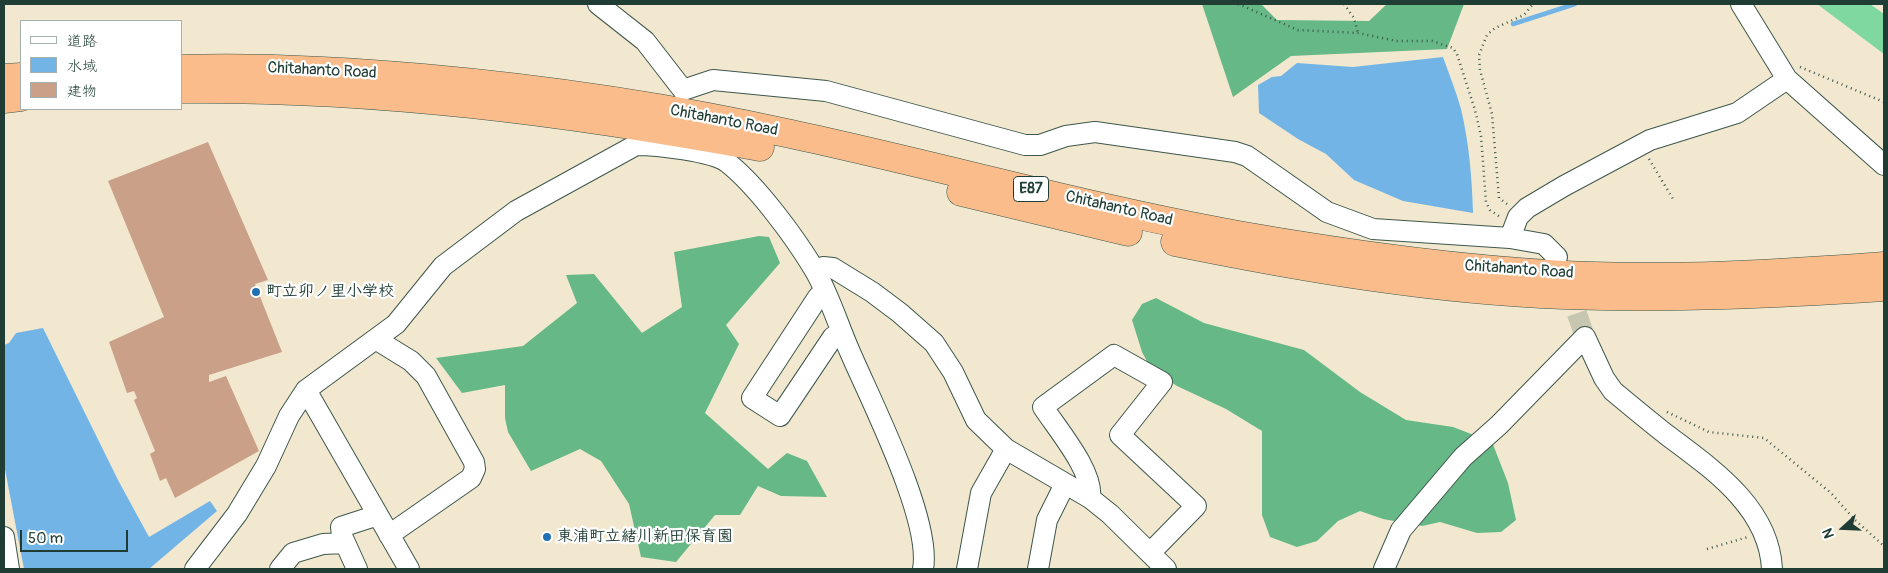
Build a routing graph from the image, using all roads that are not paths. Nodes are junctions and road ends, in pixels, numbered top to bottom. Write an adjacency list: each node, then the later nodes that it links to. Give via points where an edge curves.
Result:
1 (598, 4): 11 (street, via 645,41 683,90 713,80 826,91 1024,145 1040,145 1081,132 1095,132 1235,152 1247,156 1327,212 1373,229)
2 (1741, 4): 4 (street)
3 (182, 69): 13 (highway, Chitahanto Road / E87, via 242,67 357,73 507,86 649,106 796,135 1147,217 1340,252 1436,264 1564,275 1659,277 1763,275)
4 (1784, 75): 10 (street); 11 (street, via 1737,113 1640,145 1564,186 1527,208)
5 (20, 77): 6 (highway)
6 (4, 78)
7 (182, 89): 15 (highway, Chitahanto Road / E87, via 243,88 358,94 506,106 648,127 782,150 1234,254 1436,285 1562,295 1660,297 1766,295)
8 (20, 97): 9 (highway)
9 (4, 98)
10 (1884, 165)
11 (1515, 226): 12 (street, via 1544,244)
12 (1557, 257)
13 (1884, 266)
14 (815, 270): 16 (street); 18 (street, via 754,190 726,162 677,148 636,145 516,211 450,260 396,324); 20 (street, via 829,267 846,275 900,313 934,343 953,372 976,420)
15 (1884, 287)
16 (826, 295): 17 (street); 17 (street, via 818,297 752,398 780,416 833,337)
17 (842, 333): 33 (street, via 914,506 924,544)
18 (377, 340): 19 (street); 24 (street, via 411,361 426,376 475,469 471,478)
19 (306, 390): 23 (street); 29 (street, via 237,514)
20 (1006, 448): 21 (street); 34 (street, via 981,494)
21 (1065, 484): 22 (street); 35 (street, via 1047,520)
22 (1090, 498): 27 (street); 27 (street, via 1092,488 1084,470 1043,408 1114,355 1162,382 1120,435 1196,506)
23 (378, 515): 24 (street); 26 (street, via 341,527)
24 (388, 535): 32 (street)
25 (4, 537): 28 (street)
26 (345, 543): 30 (street, via 324,544 293,553); 31 (street)
27 (1150, 553): 36 (street)
28 (9, 569)
29 (195, 569)
30 (280, 569)
31 (357, 569)
32 (409, 569)
33 (923, 569)
34 (967, 569)
35 (1038, 569)
36 (1166, 569)
37 (1384, 569): 38 (street, via 1401,530 1462,457 1500,425 1585,337 1614,392 1705,463 1735,491 1762,530 1770,549)
38 (1772, 569)

